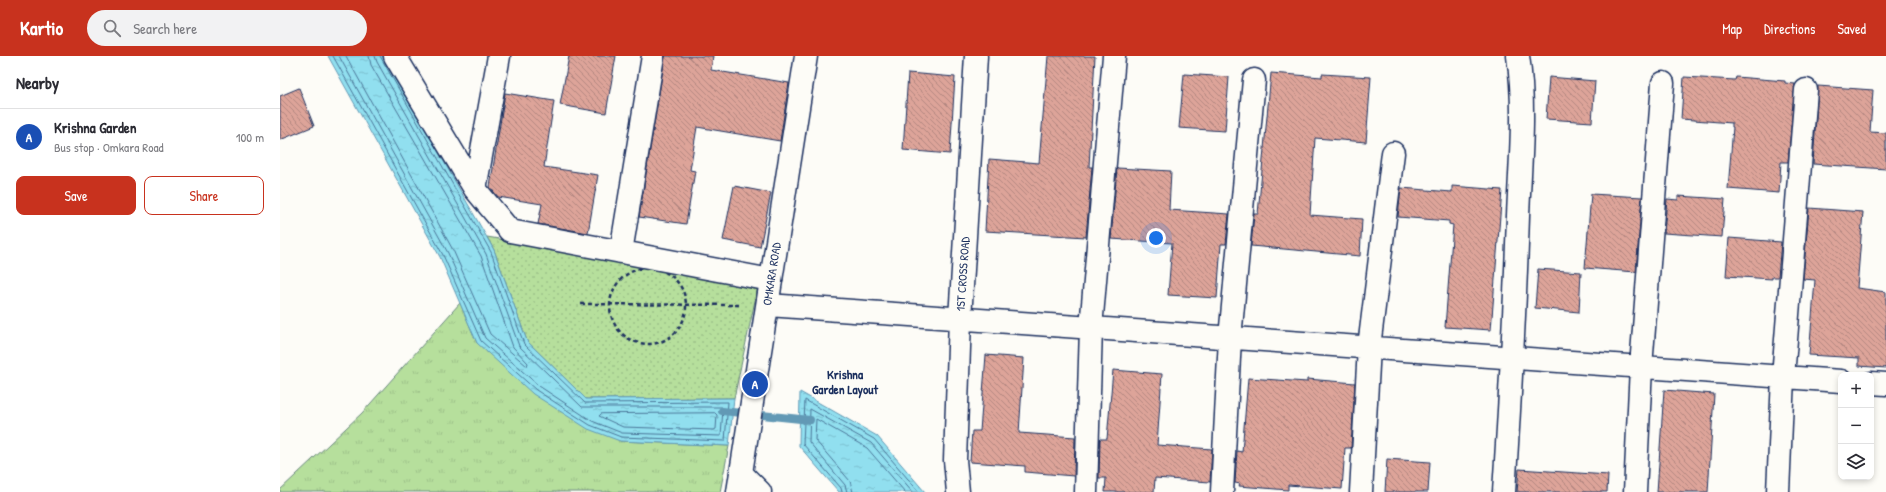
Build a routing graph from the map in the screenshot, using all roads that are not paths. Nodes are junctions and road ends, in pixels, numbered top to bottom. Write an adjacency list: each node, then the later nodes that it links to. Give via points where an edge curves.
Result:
1 (395, 56): 12 (street)
2 (499, 56): 12 (street)
3 (652, 56): 13 (street)
4 (806, 56): 14 (street, OMKARA ROAD)
5 (976, 56): 16 (street, 1ST CROSS ROAD)
6 (1114, 56): 17 (street)
7 (1518, 56): 20 (street, via 1522,118)
8 (1254, 80): 18 (street)
9 (1662, 83): 21 (street)
10 (1806, 90): 22 (street)
11 (1393, 153): 19 (street)
12 (474, 189): 13 (street, via 510,231)
13 (621, 252): 14 (street)
14 (771, 280): 15 (street, OMKARA ROAD)
15 (768, 305): 16 (street); 26 (street, OMKARA ROAD)
16 (960, 319): 17 (street); 28 (street, 1ST CROSS ROAD, via 955,460)
17 (1091, 328): 18 (street); 29 (street)
18 (1230, 338): 19 (street); 30 (street)
19 (1369, 347): 20 (street); 31 (street)
20 (1513, 358): 21 (street); 32 (street)
21 (1641, 367): 22 (street); 33 (street)
22 (1783, 377): 23 (street); 34 (street)
23 (1838, 381)
24 (1874, 383): 25 (street)
25 (1886, 384)
26 (740, 482): 27 (street)
27 (760, 492)
28 (958, 492)
29 (1086, 492)
30 (1222, 492)
31 (1361, 492)
32 (1504, 492)
33 (1635, 492)
34 (1778, 492)

